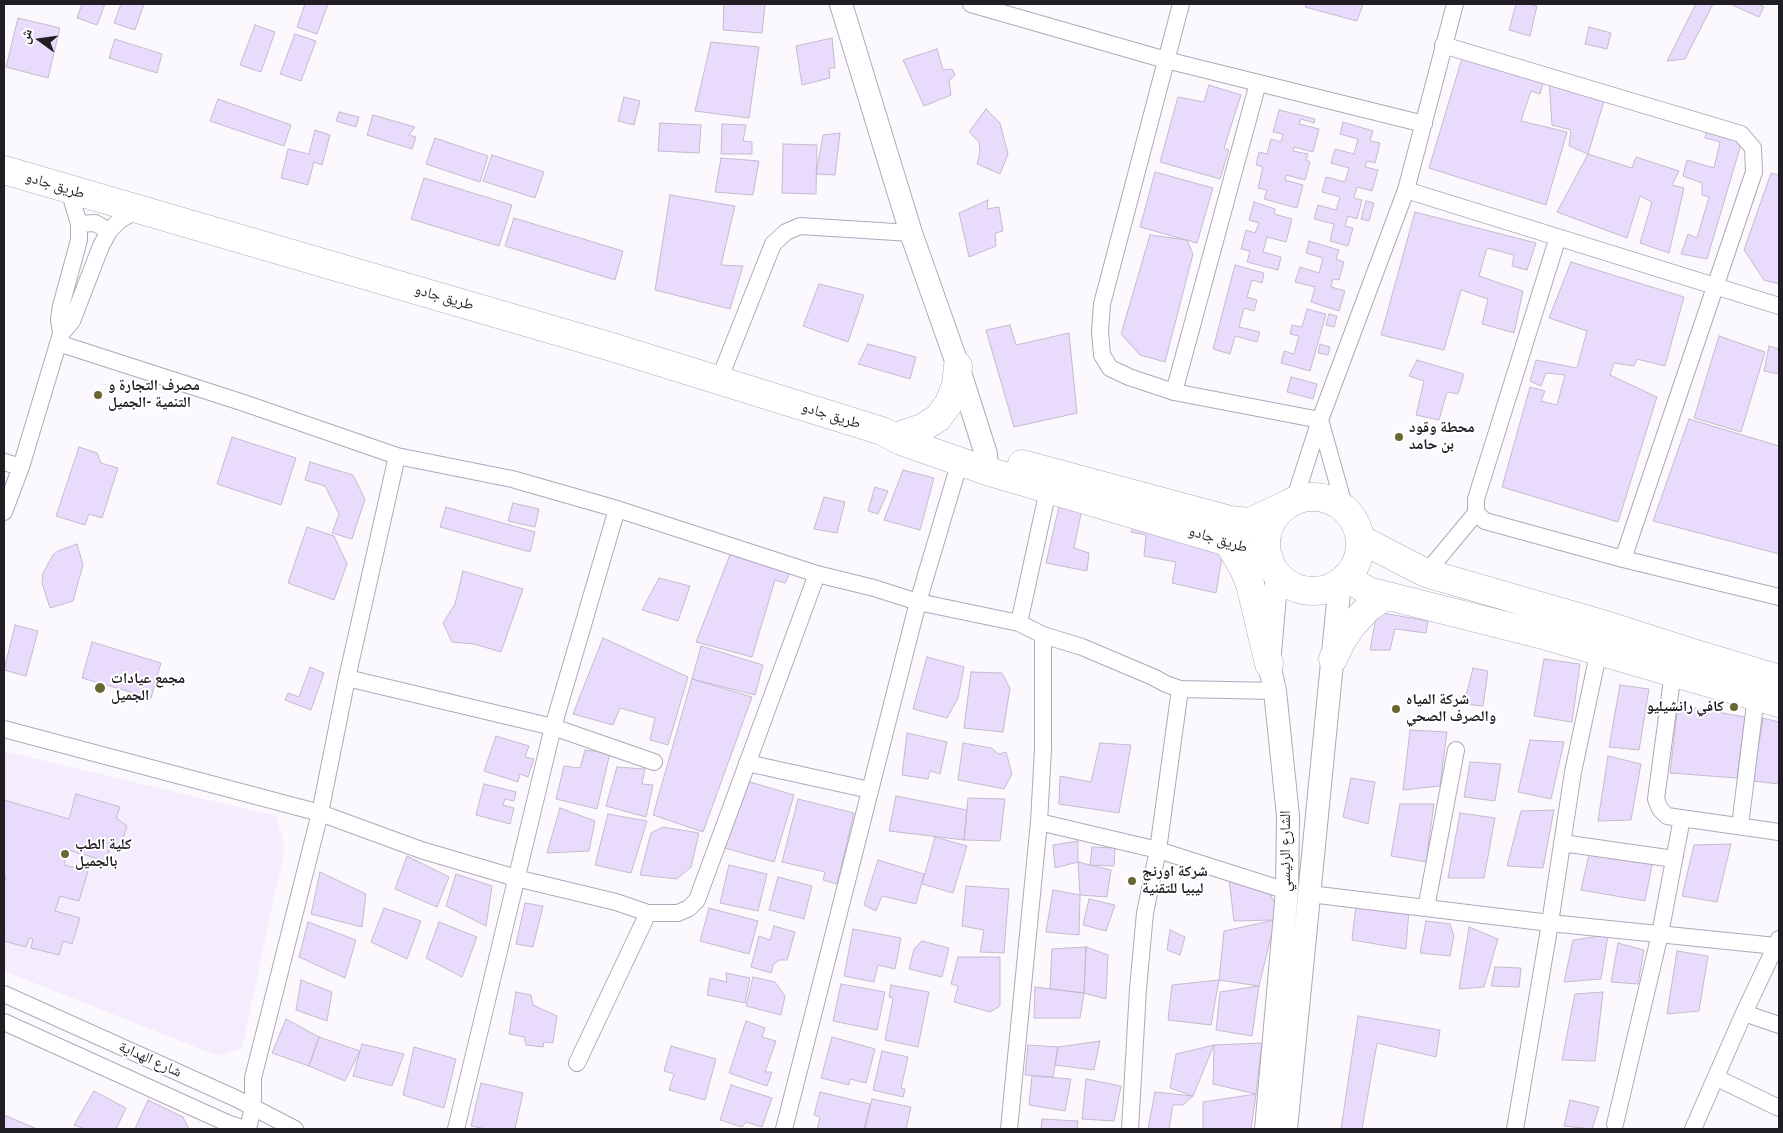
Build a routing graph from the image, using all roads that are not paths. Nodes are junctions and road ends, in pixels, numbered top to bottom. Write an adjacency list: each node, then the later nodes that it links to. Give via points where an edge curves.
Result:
1 (841, 4): 15 (street)
2 (971, 4): 6 (street)
3 (1181, 4): 6 (street)
4 (1454, 4): 5 (street)
5 (1443, 45): 8 (street); 17 (street, via 1740,134 1753,148 1754,172)
6 (1166, 60): 7 (street); 22 (street, via 1102,304 1100,331 1102,355 1110,368)
7 (1258, 82): 8 (street); 22 (street)
8 (1424, 124): 11 (street)
9 (4, 170): 10 (highway, طريق جادو)
10 (69, 190): 12 (highway, طريق جادو); 13 (street)
11 (1406, 190): 16 (street); 23 (street)
12 (137, 210): 14 (street); 21 (highway, طريق جادو)
13 (79, 224): 14 (street, via 95,223); 19 (street, via 79,240 61,306)
14 (109, 231): 19 (street, via 72,322)
15 (911, 233): 20 (street); 21 (street, via 800,226 786,232 773,244)
16 (1558, 238): 17 (street); 34 (street, via 1476,500)
17 (1716, 286): 18 (street); 37 (street)
18 (1779, 306)
19 (59, 339): 25 (street); 28 (street)
20 (958, 366): 24 (highway, via 956,385 938,418 922,428); 27 (street)
21 (719, 380): 24 (highway, طريق جادو)
22 (1174, 392): 23 (street)
23 (1320, 420): 30 (street); 32 (street)
24 (893, 433): 27 (highway, طريق جادو, via 901,440)
25 (397, 456): 31 (street, via 512,478); 51 (street)
26 (4, 462): 28 (street)
27 (978, 462): 29 (highway, طريق جادو); 30 (highway, طريق جادو, via 1230,520 1250,522); 44 (street)
28 (21, 467): 33 (street)
29 (1048, 490): 36 (highway, طريق جادو); 45 (street)
30 (1291, 502): 32 (highway, via 1326,498); 38 (highway, via 1278,512 1267,536)
31 (617, 509): 40 (street); 56 (street)
32 (1345, 509): 35 (highway, via 1358,528)
33 (4, 512)
34 (1476, 513): 37 (street, via 1485,521); 39 (street)
35 (1360, 539): 39 (highway); 41 (highway, via 1357,560)
36 (1228, 542): 38 (highway, طريق جادو); 49 (highway, via 1250,584)
37 (1623, 559): 43 (street)
38 (1273, 565): 41 (highway, via 1285,581 1307,590 1330,587); 49 (street, الشارع الرئيسي)
39 (1426, 573): 52 (highway)
40 (817, 574): 44 (street); 60 (street)
41 (1343, 580): 42 (highway); 48 (street, الشارع الرئيسي)
42 (1385, 596): 47 (highway); 48 (highway, via 1354,623)
43 (1779, 597)
44 (918, 602): 45 (street); 61 (street)
45 (1019, 623): 46 (street)
46 (1043, 635): 53 (street, via 1082,647); 64 (street)
47 (1599, 650): 50 (highway); 67 (street, via 1573,772)
48 (1333, 658): 72 (street, الشارع الرئيسي)
49 (1269, 664): 54 (street, الشارع الرئيسي)
50 (1674, 672): 55 (highway); 63 (street, via 1656,799 1667,816)
51 (347, 678): 56 (street); 62 (street)
52 (1779, 679)
53 (1180, 689): 54 (street); 68 (street)
54 (1275, 691): 71 (street, الشارع الرئيسي, via 1288,816)
55 (1768, 700): 65 (street)
56 (553, 728): 59 (street); 70 (street)
57 (4, 729): 62 (street)
58 (1456, 750): 73 (street)
59 (654, 762)
60 (747, 762): 61 (street); 74 (street, via 697,900 678,913)
61 (870, 790): 93 (street)
62 (320, 813): 70 (street, via 421,850); 83 (street)
63 (1682, 818): 65 (street); 69 (street)
64 (1039, 822): 68 (street); 94 (street)
65 (1740, 826): 66 (street)
66 (1779, 832)
67 (1562, 843): 69 (street); 75 (street)
68 (1158, 850): 71 (street); 95 (street, via 1145,913)
69 (1674, 859): 76 (street)
70 (516, 878): 74 (street); 92 (street)
71 (1287, 891): 96 (street, الشارع الرئيسي)
72 (1310, 894): 73 (street); 97 (street, الشارع الرئيسي)
73 (1426, 908): 75 (street)
74 (648, 913): 82 (street)
75 (1550, 924): 76 (street); 98 (street)
76 (1660, 934): 77 (street); 88 (street)
77 (1778, 942): 79 (street)
78 (4, 994): 85 (street, شارع الهداية)
79 (1744, 1013): 81 (street); 84 (street)
80 (4, 1022): 89 (street, شارع الهداية)
81 (1779, 1025)
82 (577, 1063)
83 (253, 1078): 85 (street); 86 (street)
84 (1717, 1078): 87 (street); 99 (street)
85 (235, 1098): 86 (street, شارع الهداية); 89 (street)
86 (253, 1107): 90 (street); 91 (street, شارع الهداية)
87 (1779, 1108)
88 (1615, 1124)
89 (226, 1126): 90 (street, شارع الهداية)
90 (247, 1129)
91 (295, 1129)
92 (456, 1129)
93 (784, 1129)
94 (1009, 1129)
95 (1130, 1129)
96 (1266, 1129)
97 (1286, 1129)
98 (1515, 1129)
99 (1693, 1129)

